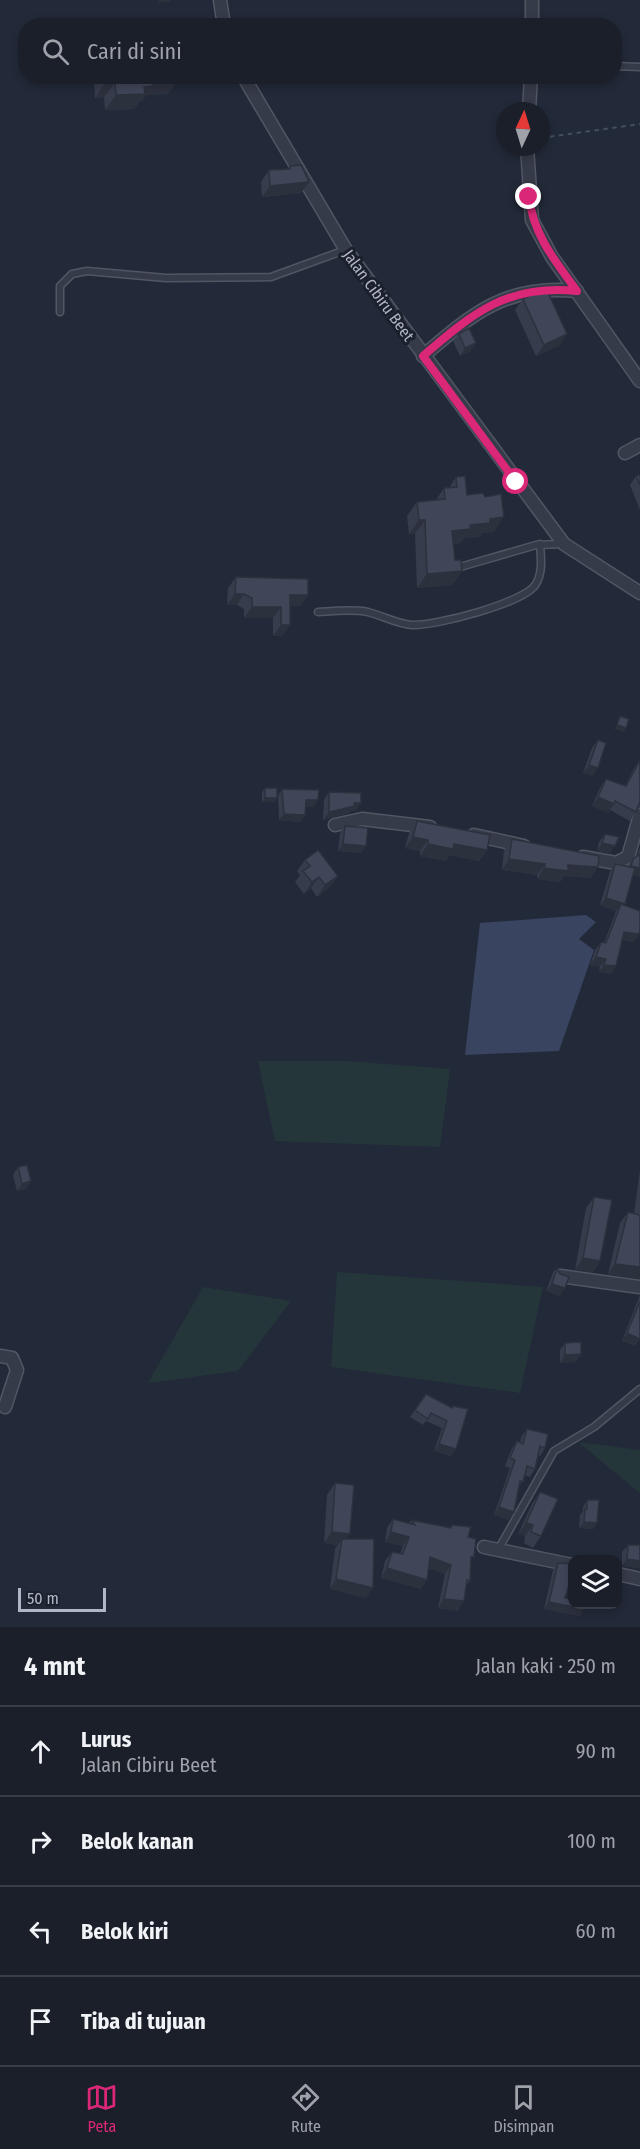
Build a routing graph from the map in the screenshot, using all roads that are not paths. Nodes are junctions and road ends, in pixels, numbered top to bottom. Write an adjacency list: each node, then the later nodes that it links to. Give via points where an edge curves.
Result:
1 (220, 0): 3 (street)
2 (532, 0): 4 (street)
3 (223, 18)
4 (532, 18)
5 (622, 66): 6 (lane)
6 (640, 67)
7 (248, 84): 11 (street, Jalan Cibiru Beet)
8 (531, 84): 9 (street)
9 (530, 102)
10 (528, 156): 12 (street, via 532,220)
11 (346, 250): 13 (lane, via 271,277 166,278 87,271 72,274 60,286); 14 (street, Jalan Cibiru Beet)
12 (577, 291): 14 (street, via 519,293 491,303); 15 (street)
13 (60, 312)
14 (423, 356): 19 (street, Jalan Cibiru Beet)
15 (640, 381)
16 (640, 445): 17 (street)
17 (625, 453)
18 (540, 544): 19 (lane); 20 (lane); 22 (lane, via 541,568 535,586 512,602 419,624 357,610)
19 (564, 544): 21 (street, Jalan Cibiru Beet)
20 (460, 567)
21 (640, 593)
22 (318, 612)
23 (640, 814): 26 (street, via 628,857 622,861)
24 (335, 825): 25 (street, via 362,819 452,831)
25 (539, 849)
26 (574, 855)
27 (560, 1276): 28 (street)
28 (640, 1287)
29 (0, 1356): 31 (street, via 12,1358 17,1370)
30 (640, 1389): 34 (lane, via 594,1427 554,1451)
31 (5, 1394): 32 (street)
32 (5, 1407)
33 (484, 1547): 34 (street)
34 (498, 1550): 35 (street)
35 (568, 1563)
36 (622, 1575): 37 (street)
37 (640, 1579)

